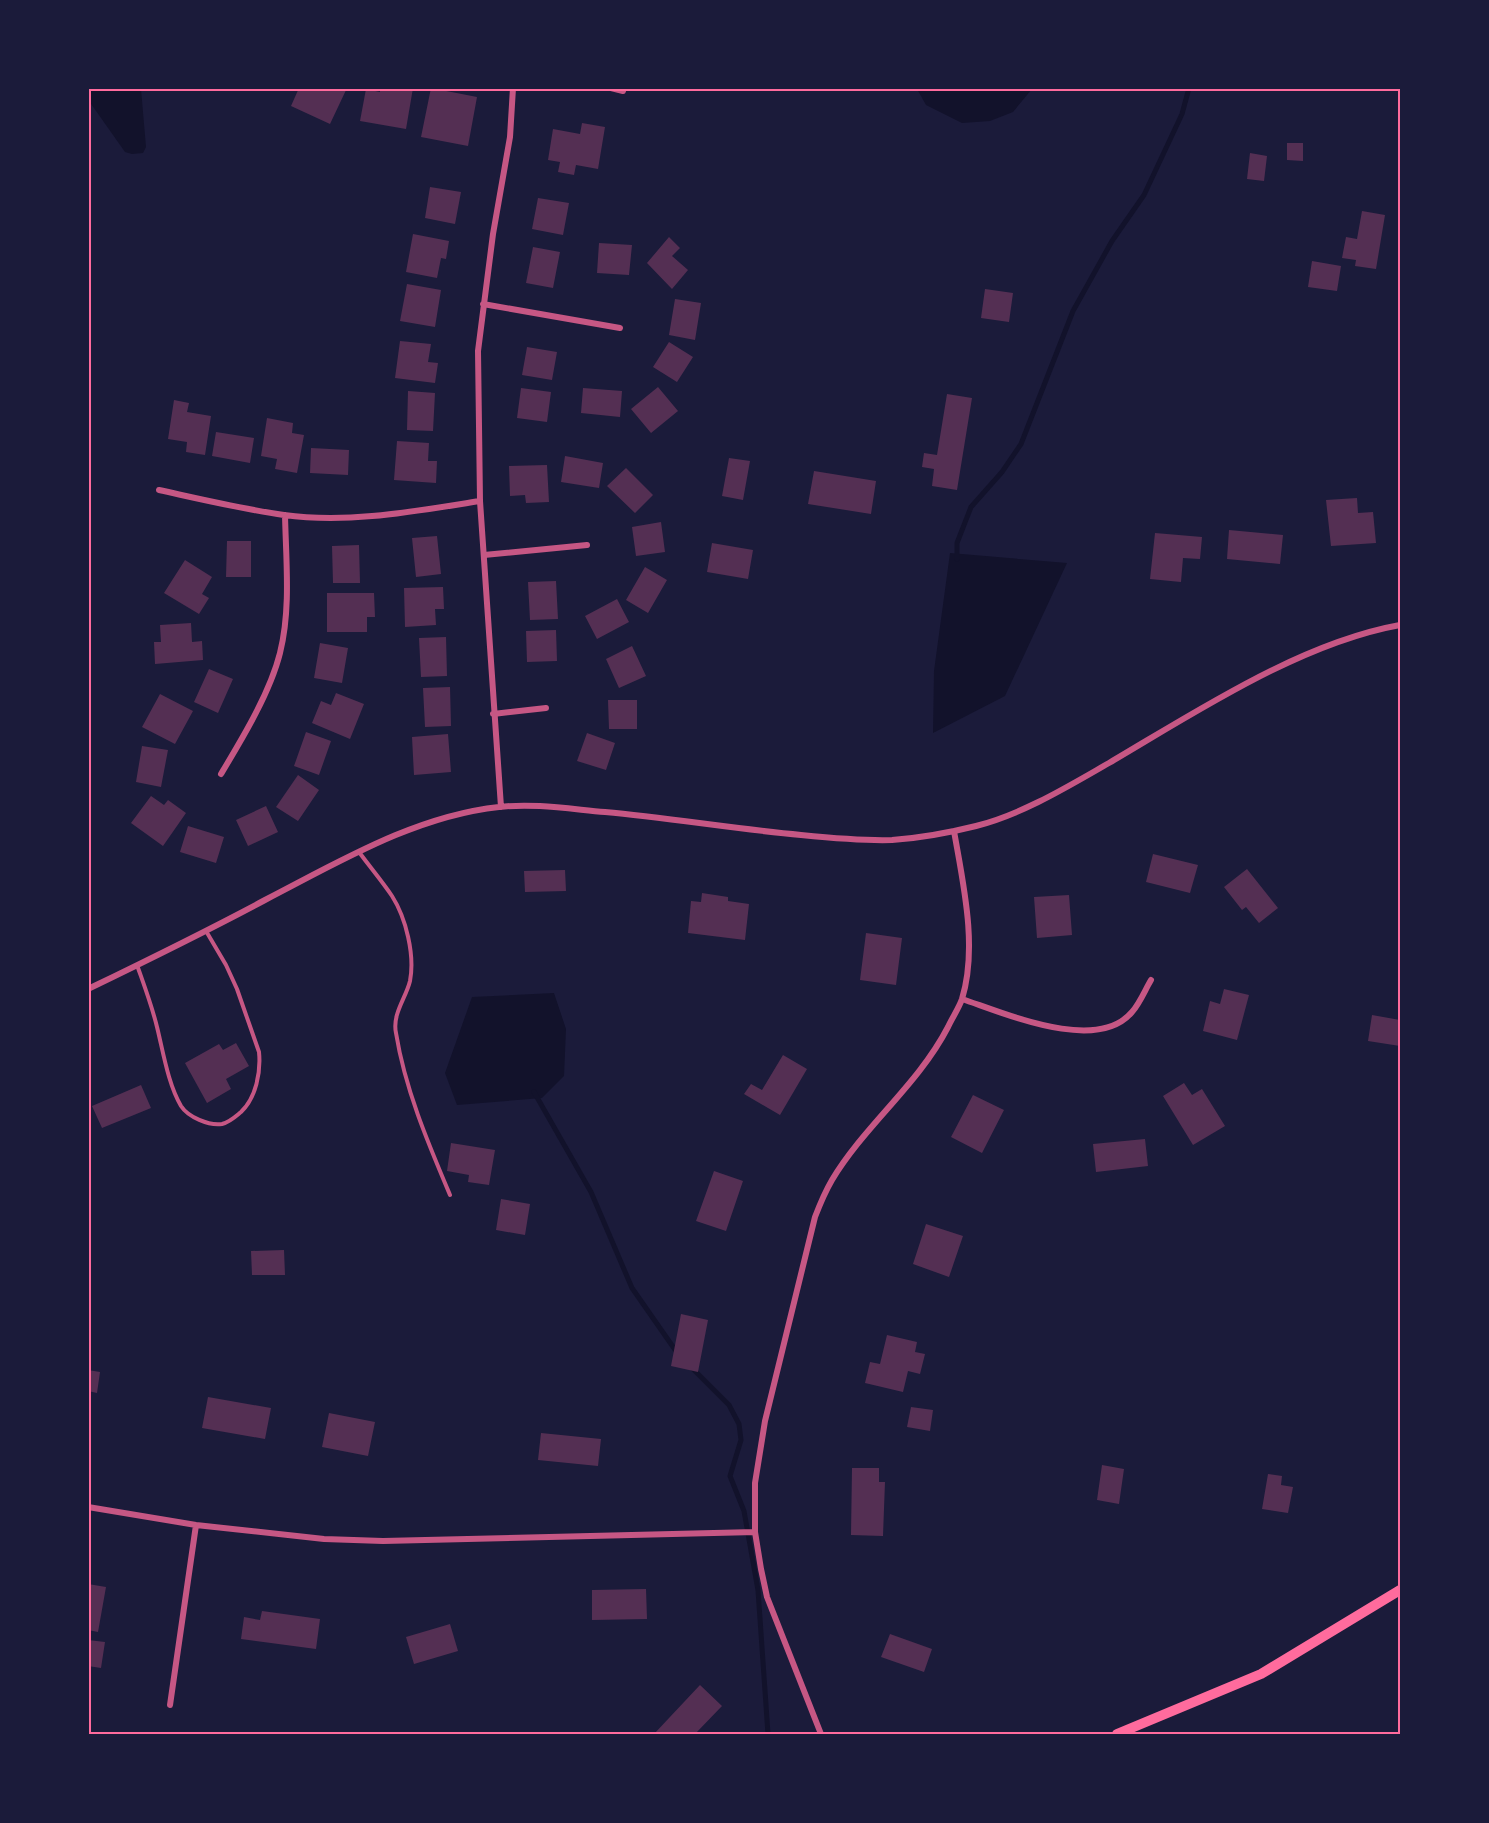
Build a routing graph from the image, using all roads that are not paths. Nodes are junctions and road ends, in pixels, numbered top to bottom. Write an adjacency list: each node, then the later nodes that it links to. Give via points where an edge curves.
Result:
1 (513, 88): 4 (street, via 510,137)
2 (611, 88): 3 (street)
3 (624, 91)
4 (483, 303): 5 (street); 7 (street, via 478,351)
5 (620, 328)
6 (159, 490): 8 (street)
7 (480, 501): 8 (street, via 381,516); 10 (street)
8 (285, 515): 14 (street, via 287,608 280,654 262,700)
9 (587, 545): 10 (street)
10 (484, 555): 13 (street)
11 (1401, 625): 16 (street, via 1322,648 1285,665 1049,796 1007,816)
12 (546, 708): 13 (street)
13 (493, 714): 15 (street)
14 (221, 774)
15 (501, 807): 16 (street, via 555,807 849,839 895,840); 17 (street, via 460,814)
16 (954, 831): 22 (street, via 966,899 969,947)
17 (359, 851): 18 (street); 23 (lane, via 393,898 403,921 411,954 410,981 395,1031 409,1087)
18 (206, 931): 19 (street); 19 (lane, via 237,989 260,1052 256,1087 246,1107 233,1120 207,1123 182,1107)
19 (137, 965): 21 (street)
20 (1151, 980): 22 (street, via 1131,1013 1115,1025 1090,1029 1044,1026)
21 (88, 989)
22 (962, 999): 26 (street, via 938,1046 842,1166 815,1217 765,1421)
23 (450, 1195)
24 (88, 1507): 25 (street)
25 (196, 1525): 26 (street, via 324,1539 383,1541); 28 (street)
26 (754, 1532): 29 (street, via 767,1597)
27 (1401, 1590): 30 (main road, via 1261,1674)
28 (170, 1704)
29 (821, 1734)
30 (1117, 1734)

